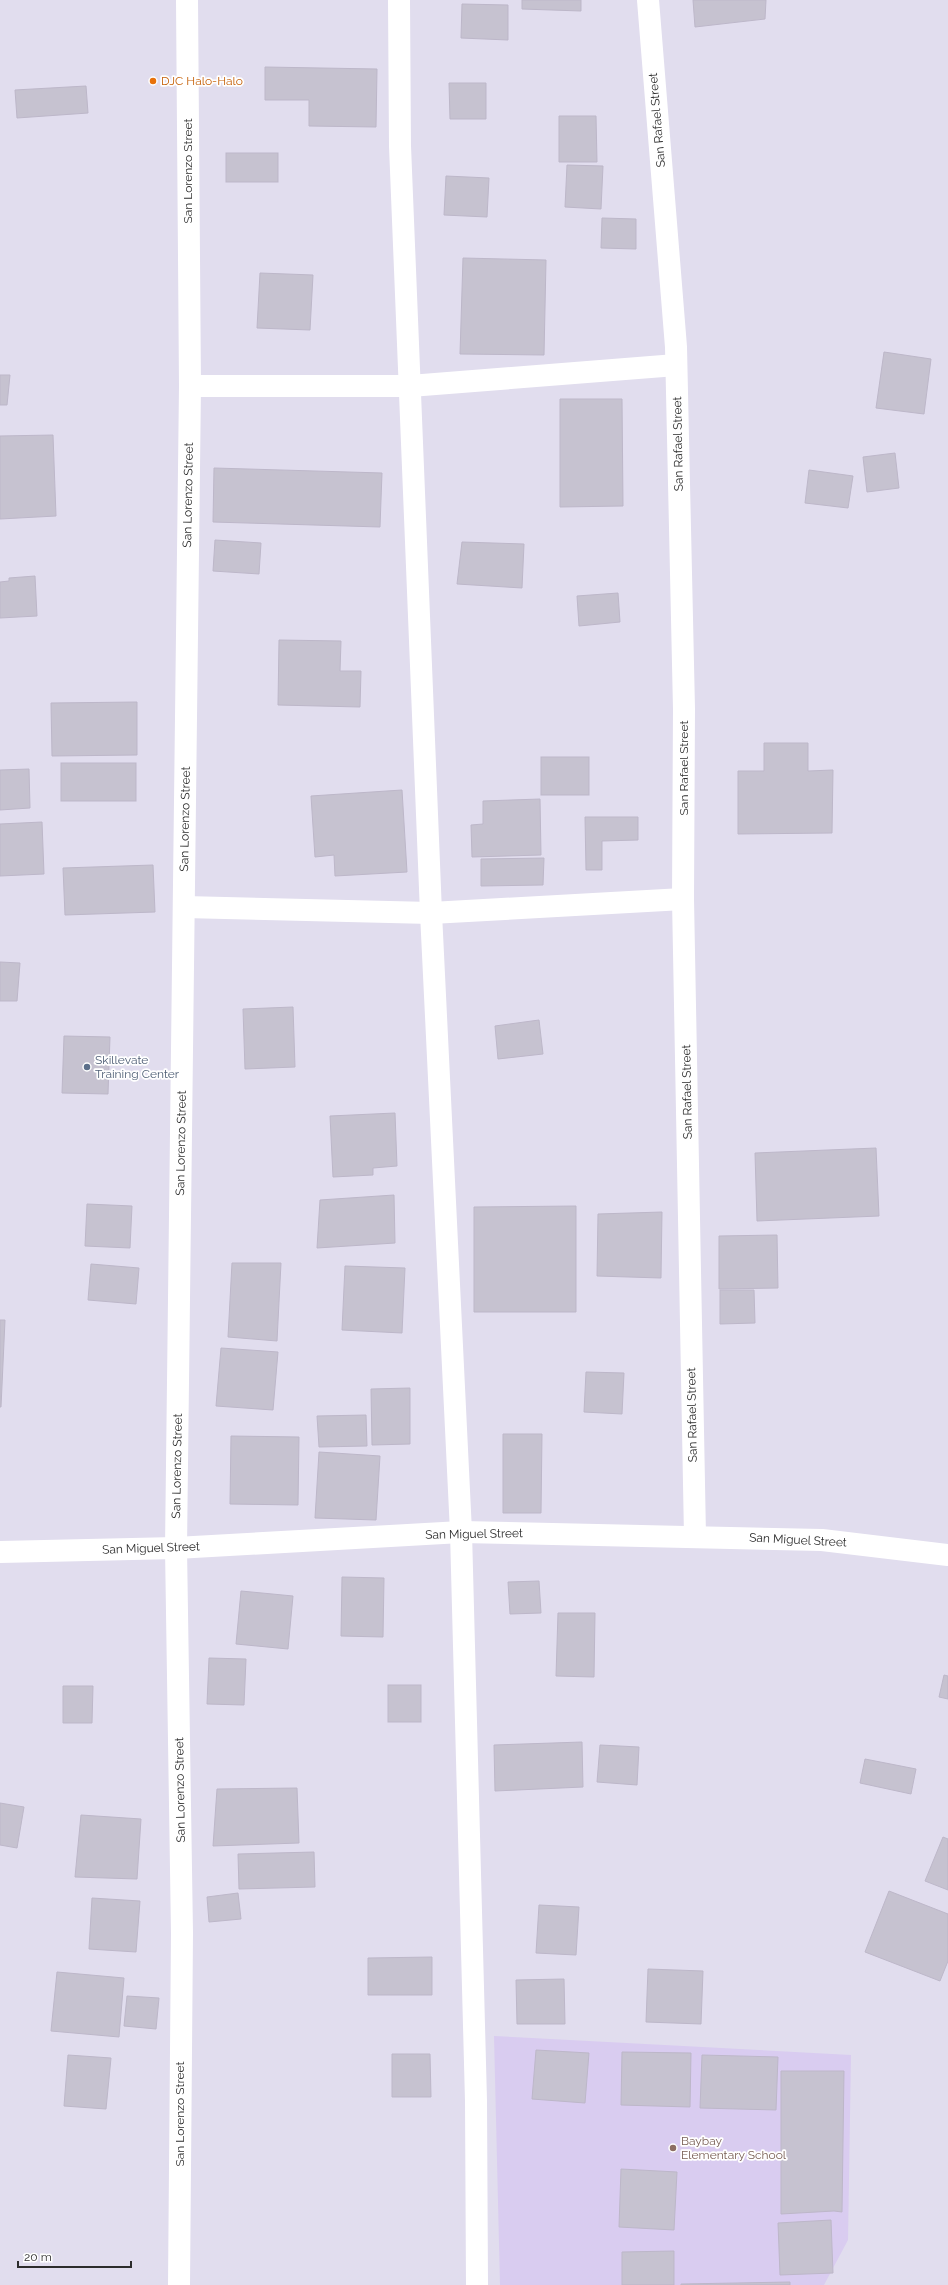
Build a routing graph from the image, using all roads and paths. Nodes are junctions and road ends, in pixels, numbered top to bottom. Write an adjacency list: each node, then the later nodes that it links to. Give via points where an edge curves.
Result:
1 (187, 0): 5 (street, San Lorenzo Street)
2 (399, 0): 6 (street, via 400,146)
3 (648, 0): 4 (street, San Rafael Street)
4 (676, 365): 6 (street); 7 (street, San Rafael Street, via 684,709)
5 (190, 386): 6 (street); 8 (street, San Lorenzo Street)
6 (410, 386): 9 (street)
7 (683, 899): 9 (street); 11 (street, San Rafael Street)
8 (184, 907): 9 (street); 12 (street, San Lorenzo Street)
9 (430, 913): 10 (street)
10 (461, 1532): 11 (street, San Miguel Street); 12 (street, San Miguel Street); 16 (street, via 476,2101)
11 (695, 1536): 14 (street, San Miguel Street, via 822,1540)
12 (176, 1548): 13 (street, San Miguel Street); 15 (street, San Lorenzo Street, via 182,1933)
13 (0, 1552)
14 (948, 1555)
15 (179, 2285)
16 (477, 2285)

